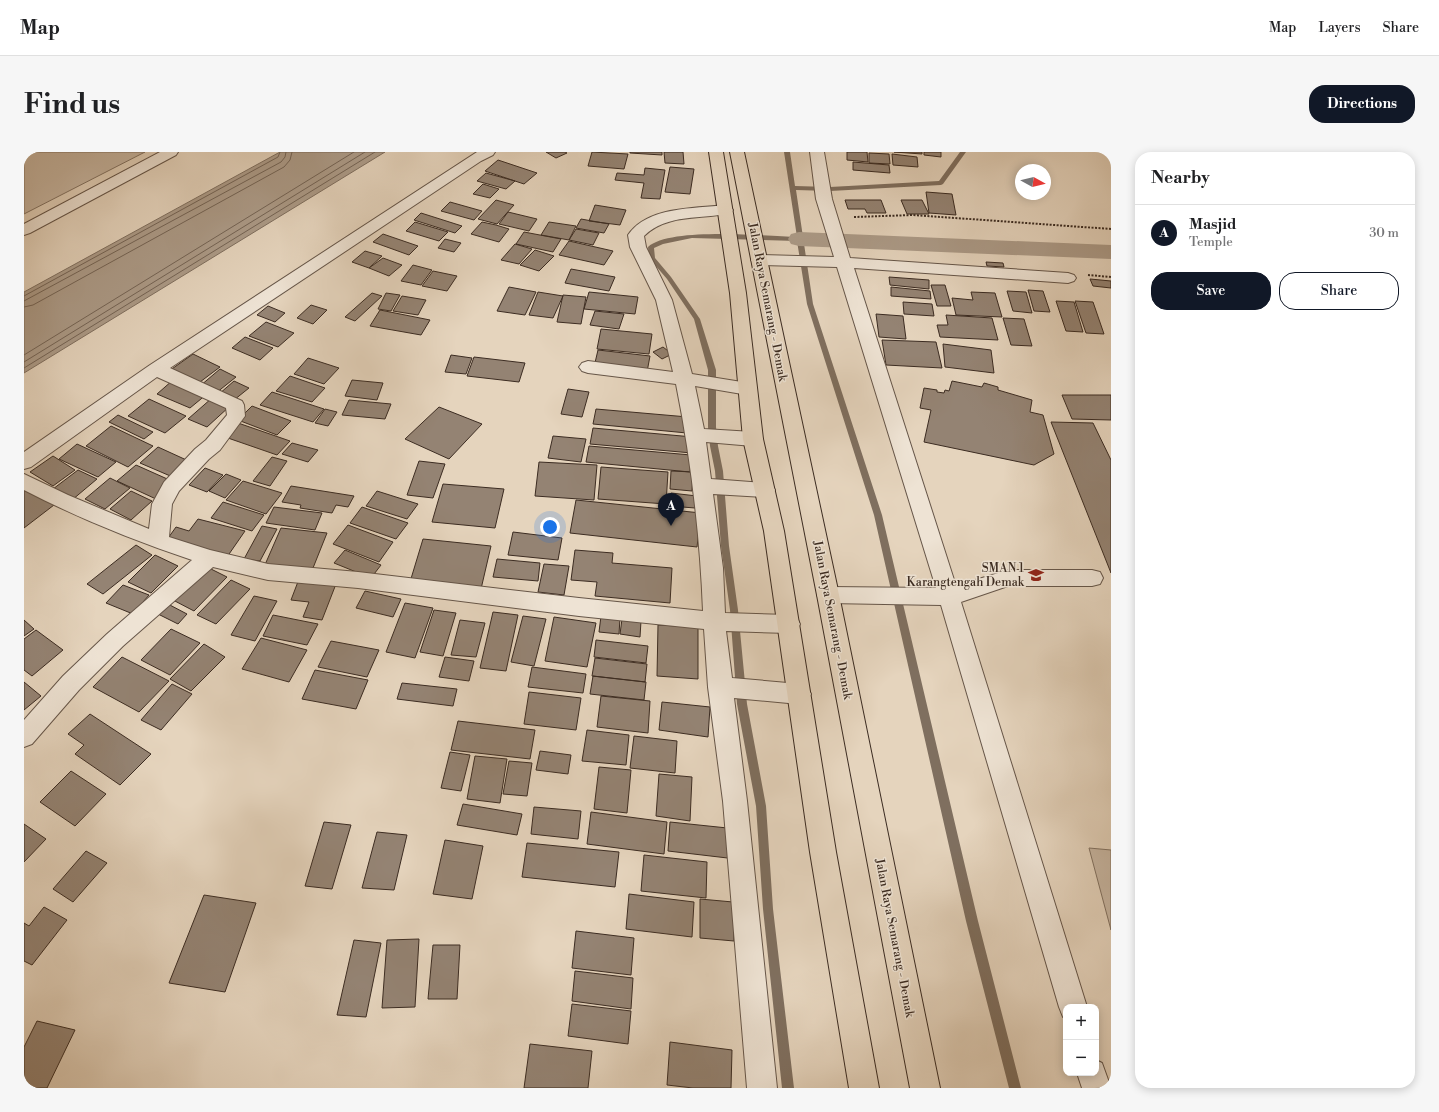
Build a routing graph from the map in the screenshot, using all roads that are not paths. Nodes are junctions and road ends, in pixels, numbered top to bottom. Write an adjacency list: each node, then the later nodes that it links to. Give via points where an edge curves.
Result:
1 (171, 152): 7 (street)
2 (488, 152): 12 (street)
3 (716, 152): 6 (highway, Jalan Raya Semarang - Demak)
4 (737, 152): 9 (highway, Jalan Raya Semarang - Demak, via 752,221)
5 (817, 152): 8 (street)
6 (726, 215): 13 (street, via 663,218 647,224 636,235 638,247 664,300); 14 (highway, Jalan Raya Semarang - Demak, via 738,293)
7 (24, 230)
8 (837, 257): 9 (street); 10 (street); 25 (street)
9 (765, 260): 24 (highway, Jalan Raya Semarang - Demak)
10 (1068, 278)
11 (588, 367): 13 (street)
12 (156, 369): 17 (street); 21 (street, via 235,405 236,416 213,445 171,487 162,504)
13 (689, 379): 14 (street); 15 (street)
14 (748, 389): 16 (highway, Jalan Raya Semarang - Demak)
15 (700, 435): 16 (street); 19 (street)
16 (754, 439): 20 (highway, Jalan Raya Semarang - Demak)
17 (24, 462)
18 (24, 481): 21 (street, via 61,500)
19 (707, 486): 20 (street); 26 (street)
20 (765, 490): 27 (highway, Jalan Raya Semarang - Demak)
21 (158, 541): 22 (street)
22 (209, 558): 26 (street, via 268,572); 30 (street, via 115,640 71,683)
23 (1092, 578): 25 (street, via 1008,578)
24 (837, 596): 25 (street); 35 (highway, Jalan Raya Semarang - Demak)
25 (942, 598): 31 (street)
26 (718, 621): 27 (street); 28 (street)
27 (789, 624): 29 (highway, Jalan Raya Semarang - Demak)
28 (727, 687): 29 (street); 33 (street)
29 (799, 694): 34 (highway, Jalan Raya Semarang - Demak, via 823,852)
30 (24, 737)
31 (1072, 1004)
32 (1093, 1076): 36 (street)
33 (762, 1088)
34 (864, 1088)
35 (925, 1088)
36 (1097, 1088)

